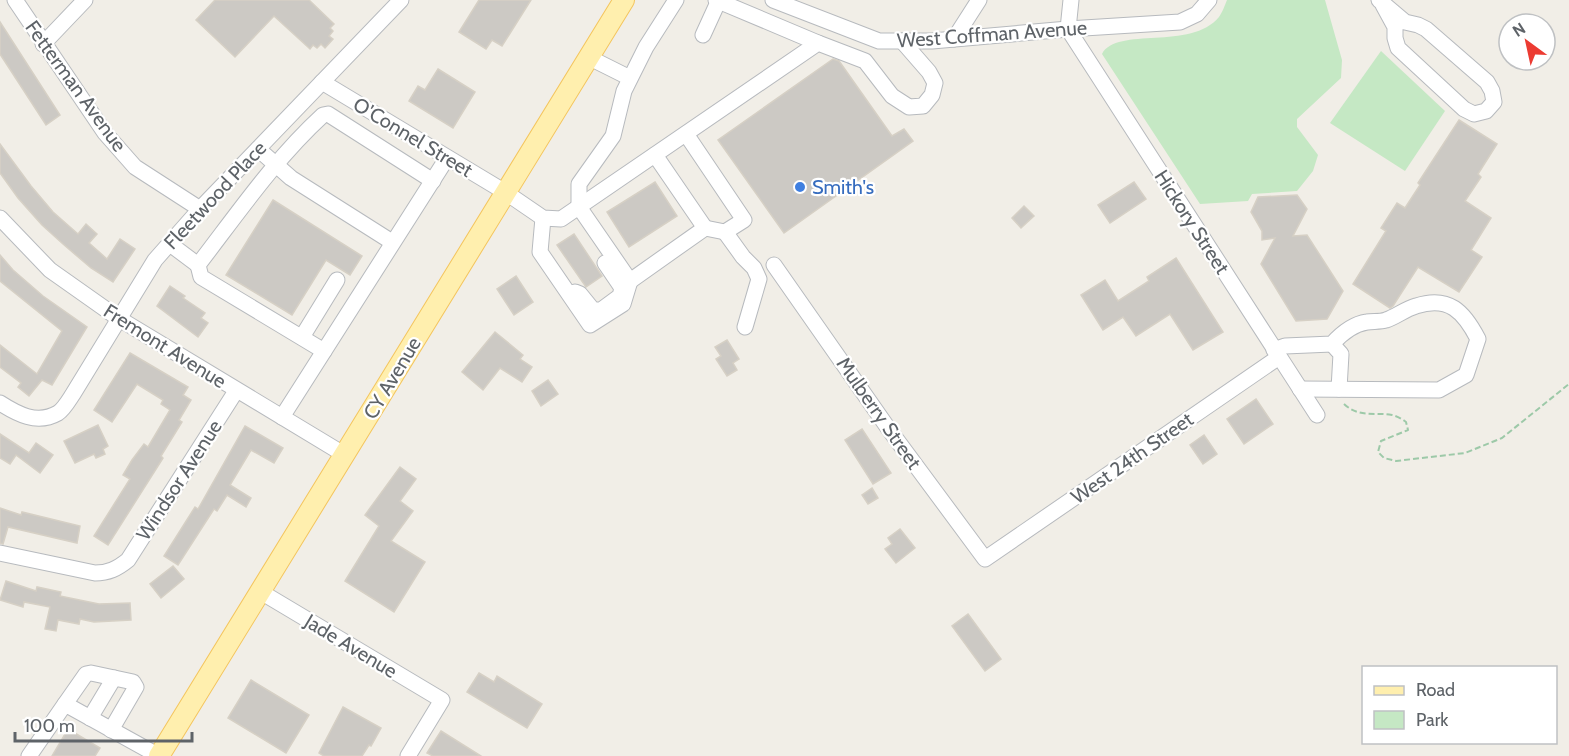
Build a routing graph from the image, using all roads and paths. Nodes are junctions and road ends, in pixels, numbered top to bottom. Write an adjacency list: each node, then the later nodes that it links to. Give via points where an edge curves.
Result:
1 (15, 0): 17 (street, Fetterman Avenue)
2 (85, 0): 17 (street)
3 (401, 0): 20 (street, Fleetwood Place)
4 (624, 0): 18 (main road, CY Avenue)
5 (676, 0): 19 (street)
6 (718, 0): 13 (street); 16 (street)
7 (773, 0): 15 (street, West Coffman Avenue, via 879,41)
8 (979, 0): 14 (street)
9 (1071, 0): 12 (street)
10 (1209, 0): 12 (street, West Coffman Avenue, via 1197,14 1180,22)
11 (1381, 3): 11 (street, via 1395,27 1398,48 1464,109 1474,114 1486,111 1494,102 1486,82 1426,29 1405,22)
12 (1068, 29): 14 (street, West Coffman Avenue); 47 (street, Hickory Street)
13 (703, 35)
14 (954, 39): 15 (street, West Coffman Avenue)
15 (902, 41): 16 (street, via 935,83 933,95 923,106 909,107 892,96 865,61)
16 (818, 43): 21 (street)
17 (43, 44): 29 (street, Fetterman Avenue, via 105,133 135,167)
18 (588, 57): 19 (street); 27 (main road, CY Avenue)
19 (630, 78): 28 (street, via 613,136 579,184)
20 (322, 82): 22 (street, Fleetwood Place); 24 (street, O'Connel Street)
21 (686, 134): 23 (street); 34 (street, via 744,220)
22 (258, 149): 25 (street); 29 (street, Fleetwood Place)
23 (655, 155): 28 (street); 33 (street)
24 (447, 158): 26 (street); 27 (street, O'Connel Street)
25 (276, 164): 26 (street, via 302,134 328,114); 35 (street, via 291,178); 37 (street)
26 (433, 181): 35 (street)
27 (505, 192): 31 (street, O'Connel Street); 55 (main road, CY Avenue)
28 (579, 207): 31 (street, via 561,219); 32 (street)
29 (200, 209): 36 (street, Fleetwood Place)
30 (0, 218): 42 (street, Fremont Avenue, via 50,270)
31 (543, 218): 41 (street, via 540,252)
32 (591, 223): 40 (street); 41 (street, via 588,237 622,288 620,296 601,310 593,310 580,294)
33 (705, 228): 34 (street); 40 (street)
34 (725, 232): 43 (street, via 759,279)
35 (392, 242): 46 (street)
36 (170, 244): 37 (street); 42 (street, Fleetwood Place, via 155,260)
37 (198, 265): 44 (street, via 201,277)
38 (774, 265): 57 (street, Mulberry Street)
39 (337, 280): 44 (street)
40 (630, 281): 41 (street, via 623,304 590,325)
41 (564, 287)
42 (118, 318): 51 (street, Fremont Avenue); 52 (street, Fleetwood Place, via 58,413 39,418 21,416)
43 (745, 327)
44 (302, 337): 46 (street)
45 (1332, 344): 47 (street, via 1285,346); 50 (street, via 1341,354); 50 (street, via 1340,335 1365,322 1384,321 1414,306 1435,302 1456,308 1478,339 1466,375 1439,390)
46 (324, 351): 54 (street)
47 (1276, 354): 49 (street, Hickory Street); 57 (street, West 24th Street)
48 (1569, 384): 50 (path, via 1502,438 1465,453 1396,461 1378,452 1381,441 1408,430 1406,422 1394,415 1364,415 1349,408)
49 (1299, 389): 50 (street); 53 (street, Hickory Street)
50 (1334, 389)
51 (236, 391): 54 (street, Fremont Avenue); 56 (street, Windsor Avenue, via 120,567 95,573)
52 (0, 403)
53 (1317, 416)
54 (282, 417): 55 (street, Fremont Avenue)
55 (345, 455): 58 (main road, CY Avenue)
56 (0, 553)
57 (985, 560)
58 (261, 592): 64 (main road, CY Avenue); 65 (street, Jade Avenue, via 442,700)
59 (114, 678): 60 (street, via 86,674); 61 (street); 62 (street, via 133,682 136,687)
60 (65, 704): 61 (street); 63 (street)
61 (90, 718): 62 (street)
62 (111, 730): 64 (street)
63 (29, 756)
64 (159, 756)
65 (408, 756)

